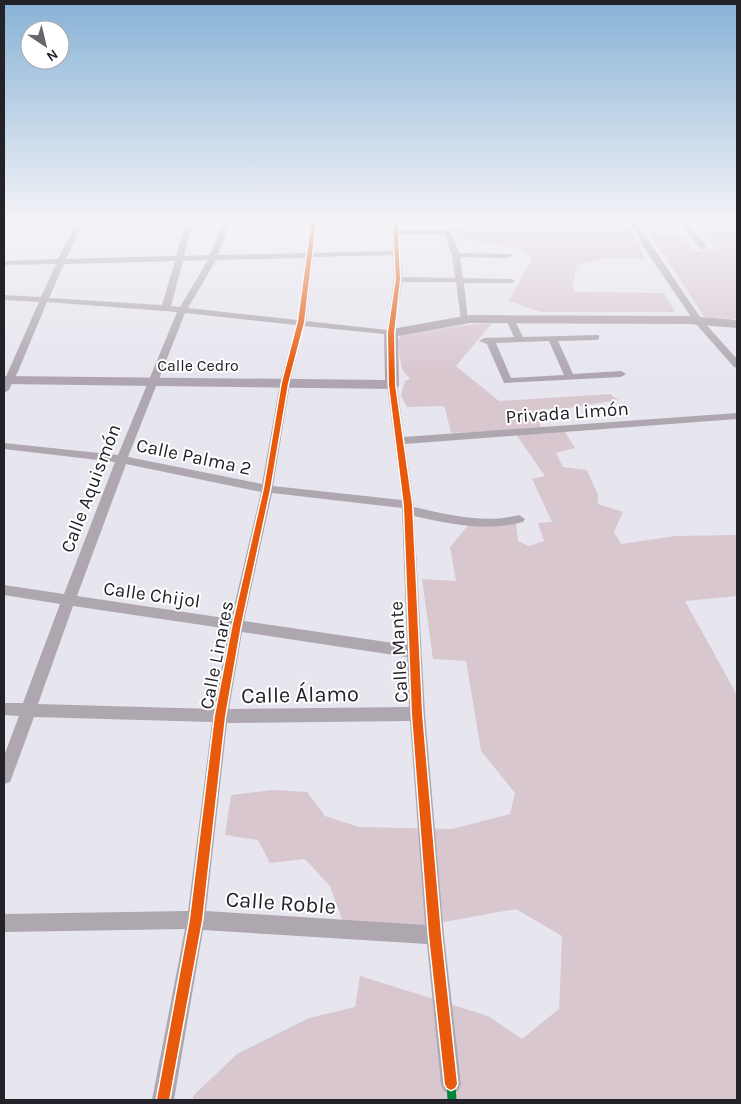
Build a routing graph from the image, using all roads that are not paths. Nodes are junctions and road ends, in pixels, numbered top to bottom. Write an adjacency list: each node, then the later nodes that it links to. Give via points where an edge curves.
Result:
1 (55, 271): 12 (street)
2 (175, 271): 13 (street)
3 (205, 271): 14 (street, Calle Aquismón)
4 (306, 271): 17 (street, Calle Linares)
5 (398, 271): 8 (street, Calle Mante)
6 (458, 271): 9 (street)
7 (664, 271): 18 (street)
8 (398, 279): 9 (street); 20 (street, Calle Mante)
9 (459, 281): 10 (street); 16 (street)
10 (511, 281)
11 (4, 297): 12 (street)
12 (45, 298): 13 (street); 27 (street)
13 (166, 308): 14 (street)
14 (182, 310): 17 (street); 28 (street, Calle Aquismón)
15 (510, 319): 16 (street); 18 (street); 23 (street)
16 (465, 320): 20 (street)
17 (301, 322): 20 (street); 29 (street, Calle Linares)
18 (699, 322): 19 (street); 24 (street)
19 (737, 324)
20 (391, 333): 30 (street, Calle Mante)
21 (596, 337): 22 (street)
22 (552, 339): 23 (street); 26 (street)
23 (520, 340): 26 (street, via 487,341 507,381)
24 (737, 365)
25 (620, 374): 26 (street)
26 (570, 377)
27 (5, 383): 28 (street, Calle Cedro)
28 (151, 383): 29 (street, Calle Cedro); 34 (street, Calle Aquismón)
29 (285, 383): 30 (street, Calle Cedro); 35 (street, Calle Linares)
30 (392, 385): 32 (street, Calle Mante)
31 (737, 416): 32 (street, Privada Limón)
32 (399, 441): 36 (street, Calle Mante)
33 (4, 446): 34 (street, Calle Palma 2)
34 (121, 459): 35 (street, Calle Palma 2); 39 (street, Calle Aquismón)
35 (267, 489): 36 (street, Calle Palma 2); 40 (street, Calle Linares)
36 (407, 507): 37 (street, Calle Palma 2, via 471,522); 41 (street, Calle Mante)
37 (519, 519)
38 (4, 590): 39 (street, Calle Chijol)
39 (68, 601): 40 (street, Calle Chijol); 43 (street, Calle Aquismón)
40 (237, 624): 41 (street, Calle Chijol); 45 (street, Calle Linares)
41 (414, 652): 44 (street, Calle Mante)
42 (4, 709): 43 (street, Calle Álamo)
43 (30, 709): 45 (street, Calle Álamo); 46 (street, Calle Aquismón)
44 (418, 714): 45 (street, Calle Álamo); 49 (street, Calle Mante)
45 (220, 716): 47 (street, Calle Linares)
46 (4, 777)
47 (196, 920): 48 (street, Calle Roble); 49 (street, Calle Roble); 51 (street, Calle Linares)
48 (4, 923)
49 (435, 935): 50 (street, Calle Mante)
50 (451, 1084)
51 (162, 1100)

